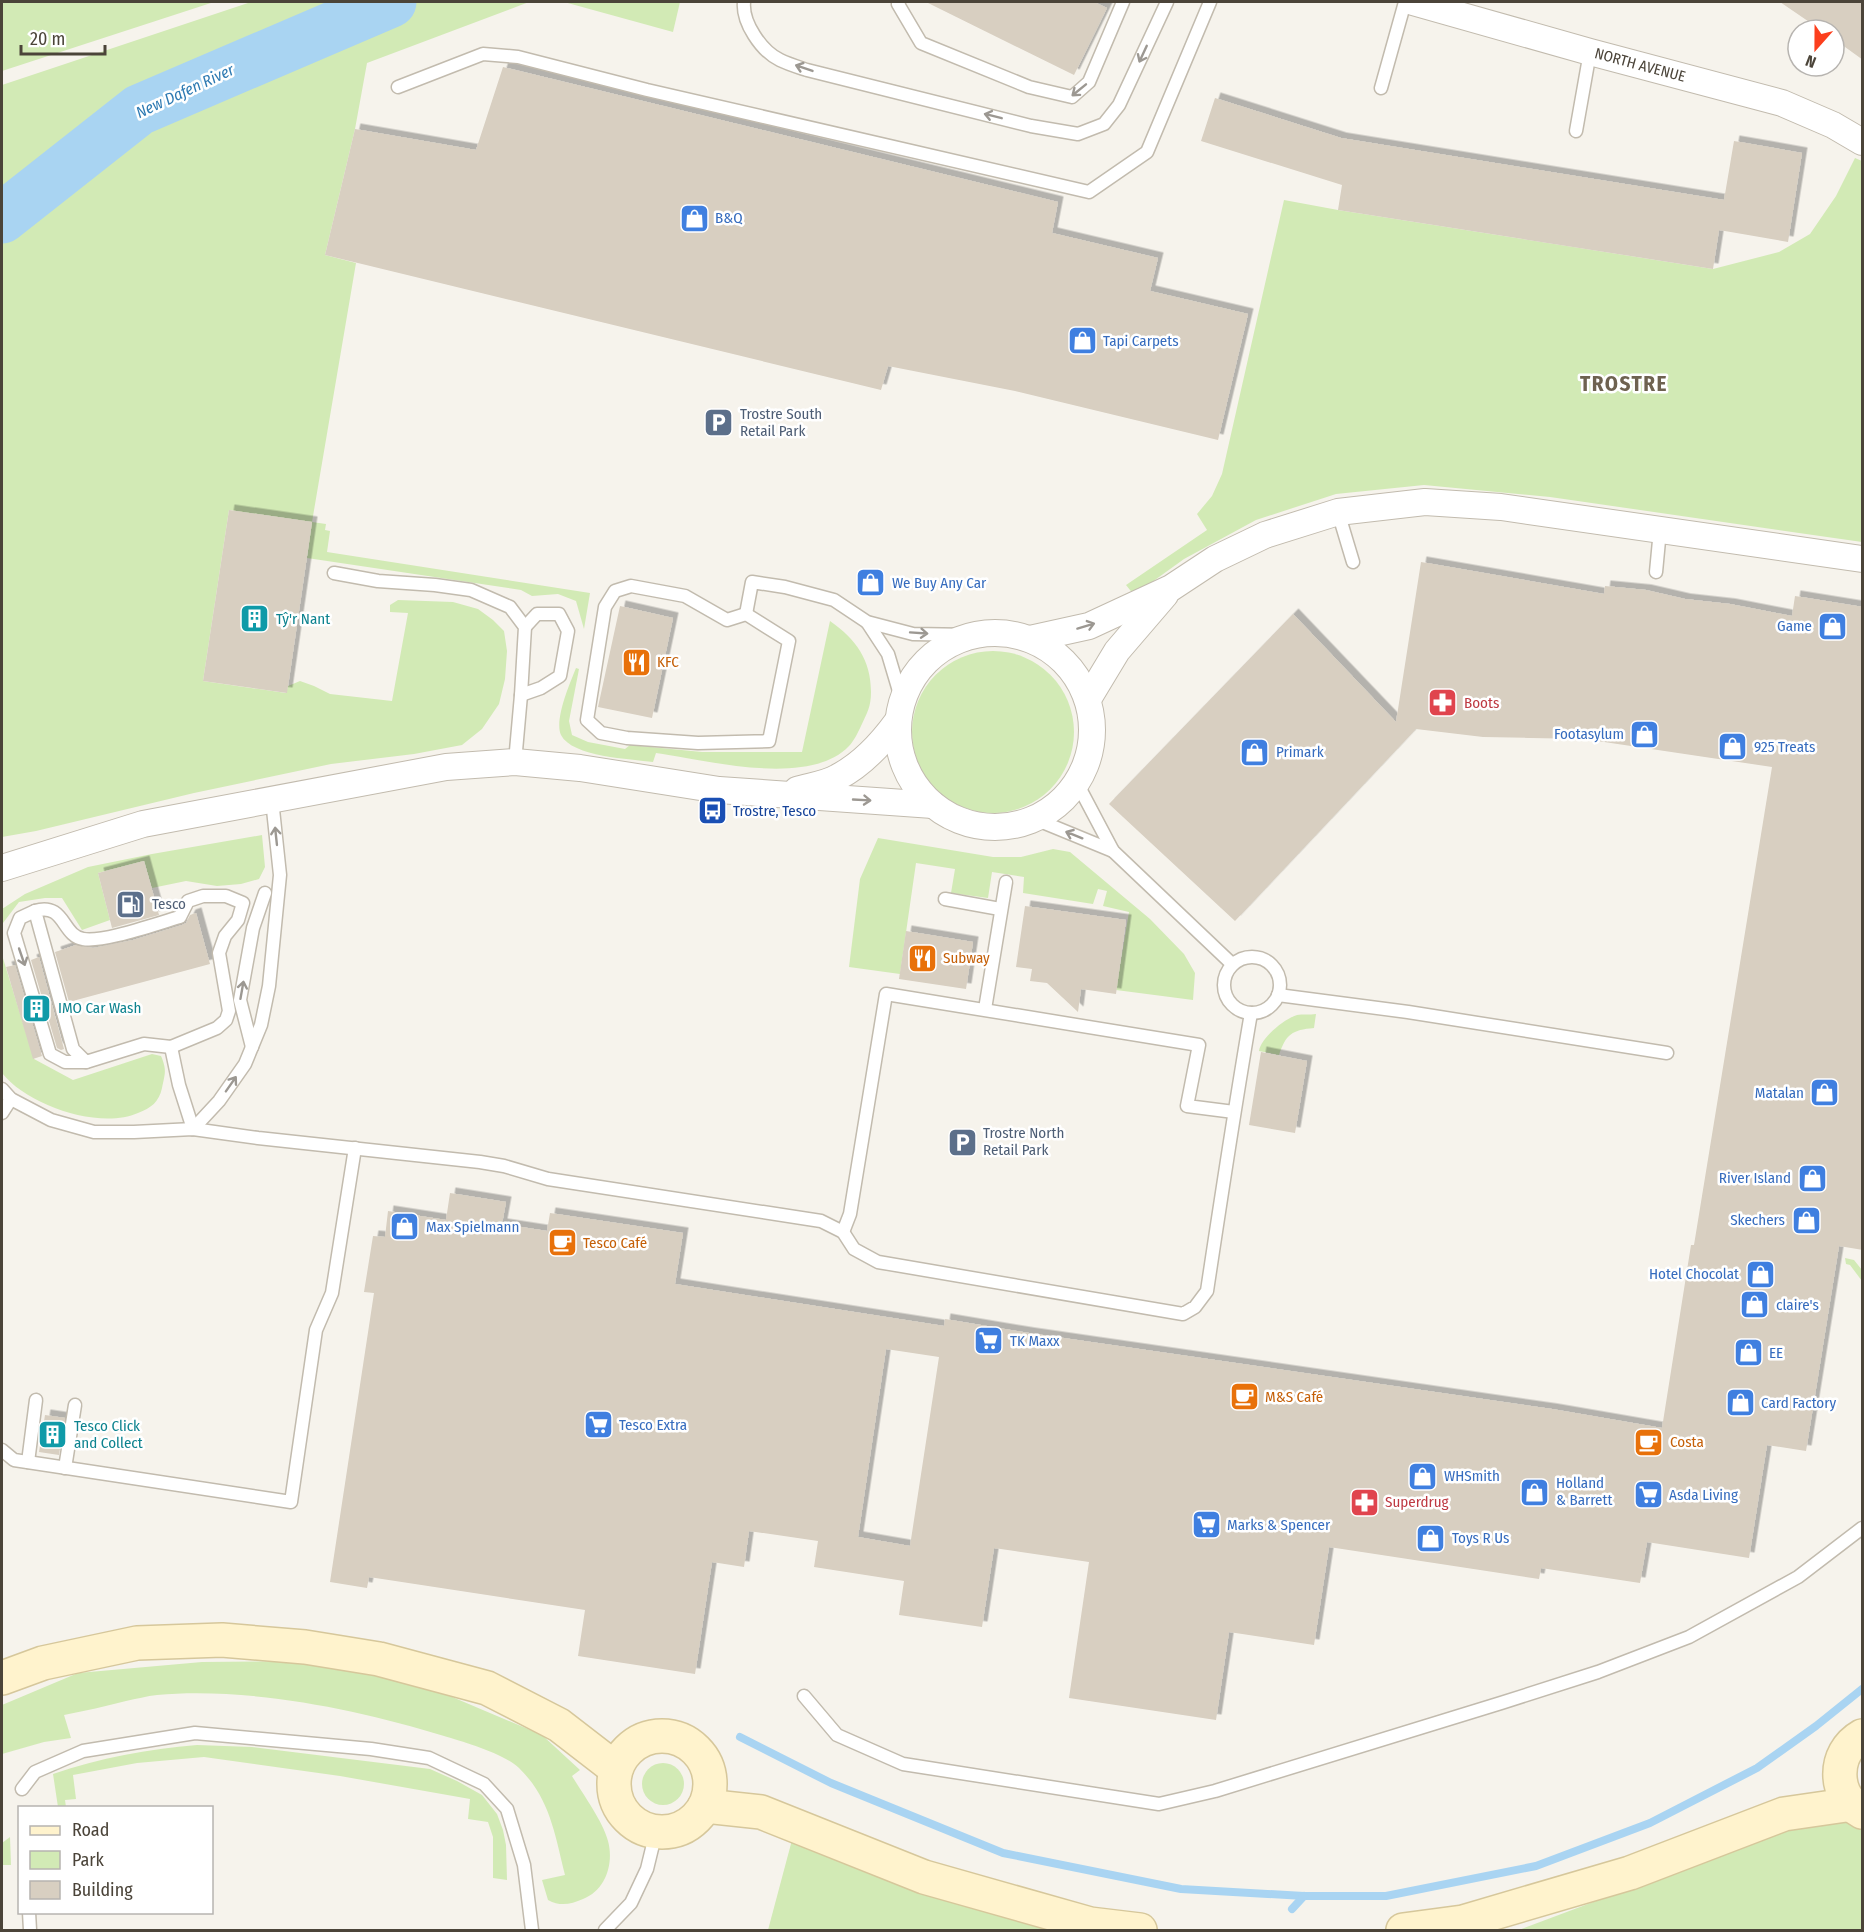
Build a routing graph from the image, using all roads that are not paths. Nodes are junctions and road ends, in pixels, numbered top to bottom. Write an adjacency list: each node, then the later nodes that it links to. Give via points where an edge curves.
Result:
1 (744, 2): 4 (lane, one-way to 1, via 1119,105 1104,124 1078,134 818,73 777,59 754,36 743,11)
2 (899, 2): 3 (lane, one-way to 2, via 1089,82 1072,97 1029,87 921,42)
3 (1123, 2)
4 (1167, 2)
5 (1210, 2): 9 (lane, via 1147,152 1089,192 518,57 483,54)
6 (1405, 2): 10 (lane)
7 (1413, 2): 8 (street, NORTH AVENUE)
8 (1590, 52): 11 (lane); 12 (street, NORTH AVENUE, via 1782,103)
9 (398, 87)
10 (1381, 88)
11 (1576, 131)
12 (1863, 142)
13 (1338, 512): 14 (street, via 1425,502 1501,507); 16 (lane); 19 (street, via 1264,535 1215,559)
14 (1660, 530): 15 (street); 17 (lane)
15 (1863, 559)
16 (1353, 562)
17 (1656, 572)
18 (334, 573): 22 (lane, via 471,590 510,607)
19 (1171, 588): 24 (street, one-way to 19, via 1089,626); 26 (street, via 1117,651)
20 (746, 614): 20 (lane, via 789,641 769,741 698,743 627,738 601,733 587,720 605,607 615,591 631,586 685,596 727,620); 21 (lane, via 752,582 834,600)
21 (867, 622): 23 (lane, one-way to 23, via 913,634); 27 (lane, via 888,654)
22 (525, 627): 25 (lane); 25 (lane, via 537,614 559,615 568,632 560,676)
23 (972, 635): 24 (street, via 1001,633); 27 (street, via 946,645 923,664 910,681)
24 (1029, 639): 26 (street, via 1055,653 1075,673)
25 (521, 695): 28 (lane)
26 (1088, 699): 29 (street, via 1092,738 1089,757)
27 (899, 712): 30 (street, via 883,741 867,758 837,778); 32 (street, via 898,744 904,765 915,787)
28 (515, 762): 30 (street); 31 (street, via 446,767)
29 (1077, 783): 33 (street, via 1058,805); 34 (lane)
30 (782, 795): 32 (street, one-way to 32)
31 (272, 800): 35 (street, via 143,824); 36 (lane, one-way to 31)
32 (933, 805): 33 (street, via 954,819 981,827 1008,827)
33 (1035, 819): 34 (lane, one-way to 33)
34 (1113, 851): 43 (lane)
35 (2, 868)
36 (280, 875): 38 (lane); 48 (lane, via 269,986)
37 (1006, 882): 41 (lane)
38 (265, 893): 40 (lane); 48 (lane, one-way to 38, via 240,1000 253,928)
39 (945, 899): 41 (lane)
40 (243, 903): 42 (lane, via 226,896 203,896 188,901 180,918 98,939 81,939 54,912); 47 (lane, via 219,953 229,1011 226,1020 217,1028)
41 (1000, 909): 45 (lane)
42 (35, 911): 50 (lane, via 73,1049); 50 (lane, one-way to 50, via 20,918 14,933 50,1054 65,1062)
43 (1232, 964): 44 (lane, via 1249,957 1268,962 1279,976); 46 (lane, via 1223,981 1227,1000 1242,1012)
44 (1278, 995): 46 (lane, via 1268,1009); 49 (lane)
45 (985, 1010): 53 (lane, via 1199,1045 1187,1106); 57 (lane, via 886,994 850,1214)
46 (1251, 1013): 53 (lane)
47 (171, 1047): 50 (lane, via 144,1044); 55 (lane)
48 (252, 1047): 55 (lane, one-way to 48, via 219,1101)
49 (1667, 1053)
50 (86, 1062)
51 (2, 1089): 52 (lane)
52 (11, 1099): 54 (lane); 55 (lane, via 51,1120 94,1132)
53 (1234, 1112): 57 (lane, via 1207,1291 1196,1307 1183,1314 878,1262 854,1249)
54 (2, 1113)
55 (193, 1129): 56 (lane)
56 (355, 1148): 57 (lane, via 480,1161 548,1179 821,1221); 62 (lane, via 332,1293 316,1330 291,1502)
57 (843, 1232)
58 (36, 1400): 61 (lane)
59 (75, 1406): 62 (lane)
60 (2, 1450): 61 (lane, via 14,1460)
61 (28, 1462): 62 (lane)
62 (65, 1468)
63 (1863, 1528): 65 (lane, via 1798,1577 1689,1637 1501,1703 1215,1791 1159,1804 903,1764 837,1735)
64 (2, 1678): 68 (main road, via 42,1663 137,1643 222,1640 304,1647 379,1659 487,1688 559,1725)
65 (804, 1696)
66 (1863, 1736): 67 (main road, via 1849,1747)
67 (1840, 1768): 71 (main road, via 1846,1798); 72 (main road)
68 (616, 1769): 70 (main road, via 628,1750 649,1738 680,1740 704,1760 710,1790); 73 (main road, via 614,1782 621,1809 637,1824)
69 (22, 1789): 76 (lane, via 35,1772 83,1751 195,1734 371,1749 429,1758 484,1784 507,1809 524,1865)
70 (705, 1806): 73 (main road, via 684,1827); 78 (main road, via 761,1812 924,1877 1089,1924)
71 (1858, 1808): 72 (main road)
72 (1784, 1814): 79 (main road, via 1630,1873 1463,1922)
73 (656, 1832): 77 (lane, via 647,1869 631,1903)
74 (28, 1914): 75 (lane)
75 (30, 1930)
76 (532, 1930)
77 (605, 1930)
78 (1140, 1930)
79 (1403, 1930)

